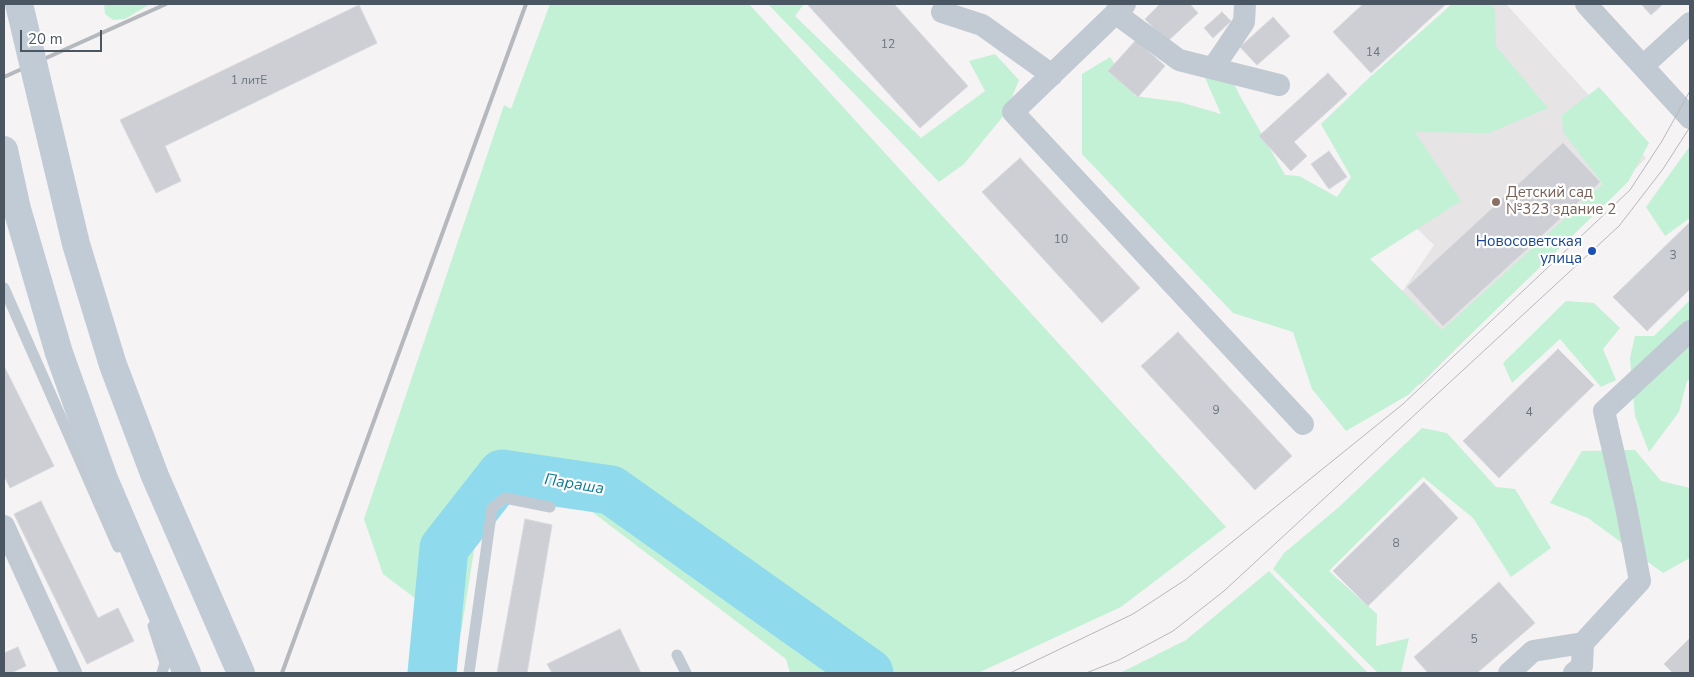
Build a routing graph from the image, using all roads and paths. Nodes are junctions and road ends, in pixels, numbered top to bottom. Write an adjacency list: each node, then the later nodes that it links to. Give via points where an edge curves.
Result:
1 (19, 4): 25 (main road, bridge, via 76,244 113,365 155,476)
2 (1245, 4): 8 (street, via 1244,22)
3 (1586, 4): 7 (street)
4 (1120, 8): 8 (street, via 1179,60); 9 (street)
5 (942, 12): 9 (street, via 982,25)
6 (1690, 23): 7 (street)
7 (1643, 66): 11 (street)
8 (1213, 68): 10 (street)
9 (1052, 75): 15 (street, via 1013,112)
10 (1279, 85)
11 (1690, 118)
12 (4, 150): 24 (main road, via 17,209 59,353 104,479)
13 (4, 288): 18 (lane)
14 (1690, 331): 20 (street, via 1604,411 1640,581)
15 (1303, 424)
16 (550, 507): 26 (lane, via 505,498 492,508)
17 (4, 526): 22 (street)
18 (123, 558)
19 (147, 612): 23 (lane, via 164,663)
20 (1583, 643): 28 (street, via 1533,651); 29 (street, via 1582,666)
21 (677, 655): 27 (lane)
22 (71, 673)
23 (162, 673)
24 (187, 673)
25 (241, 673)
26 (469, 673)
27 (686, 673)
28 (1509, 673)
29 (1574, 673)

